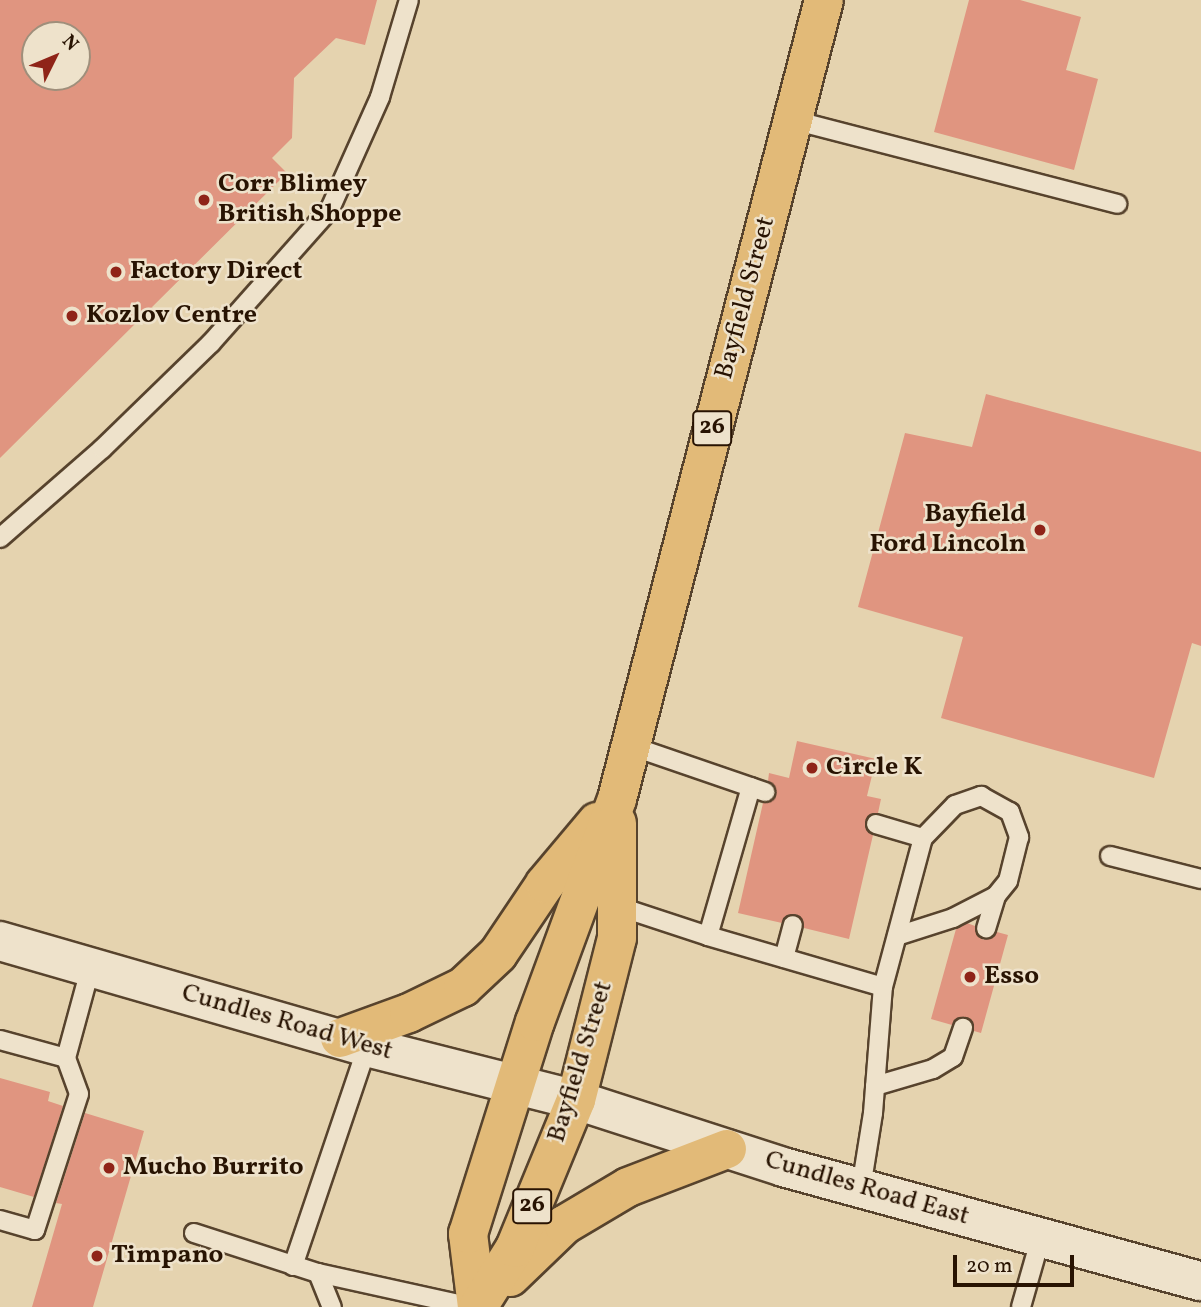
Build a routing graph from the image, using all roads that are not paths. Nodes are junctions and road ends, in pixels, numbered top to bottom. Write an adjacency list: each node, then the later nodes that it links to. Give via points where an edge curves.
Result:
1 (409, 0): 5 (lane, via 380,97 352,150 330,209 211,342 102,449)
2 (824, 0): 3 (main road, Bayfield Street / 26)
3 (793, 120): 4 (lane); 6 (main road, Bayfield Street / 26)
4 (1117, 204)
5 (0, 538)
6 (631, 746): 7 (main road, Bayfield Street / 26); 16 (lane, via 758,789)
7 (617, 800): 13 (main road, Bayfield Street / 26); 24 (main road, via 545,884 498,954 463,986); 26 (main road, Bayfield Street / 26)
8 (876, 824): 9 (lane)
9 (923, 838): 12 (lane, via 955,805 981,796 1010,813 1019,837 1008,881); 17 (lane)
10 (1110, 856): 11 (lane)
11 (1201, 879)
12 (996, 896): 15 (lane); 17 (lane, via 953,918)
13 (617, 906): 16 (lane); 28 (main road, Bayfield Street / 26, via 617,938)
14 (793, 925): 19 (lane)
15 (986, 929)
16 (708, 936): 19 (lane)
17 (897, 936): 21 (lane)
18 (0, 941): 20 (main road, Cundles Road West)
19 (784, 958): 21 (lane)
20 (91, 966): 24 (main road, Cundles Road West); 25 (lane)
21 (883, 987): 27 (lane)
22 (963, 1028): 27 (lane, via 953,1057 933,1069)
23 (0, 1040): 25 (lane)
24 (353, 1043): 26 (main road, Cundles Road West); 34 (lane)
25 (66, 1058): 31 (lane, via 79,1094 35,1230)
26 (514, 1084): 28 (main road, Cundles Road West); 38 (main road, Bayfield Street / 26, via 468,1234)
27 (875, 1086): 30 (lane)
28 (576, 1100): 29 (main road, Cundles Road East); 38 (main road, Bayfield Street / 26, via 516,1248)
29 (727, 1149): 30 (main road, Cundles Road East); 38 (main road, via 628,1187 564,1225)
30 (861, 1188): 33 (main road, Cundles Road East)
31 (0, 1220)
32 (194, 1233): 34 (lane)
33 (1041, 1237): 36 (main road, Cundles Road East); 39 (lane)
34 (293, 1266): 35 (lane)
35 (318, 1273): 37 (lane); 38 (lane)
36 (1201, 1280)
37 (332, 1307)
38 (476, 1307)
39 (1021, 1307)

